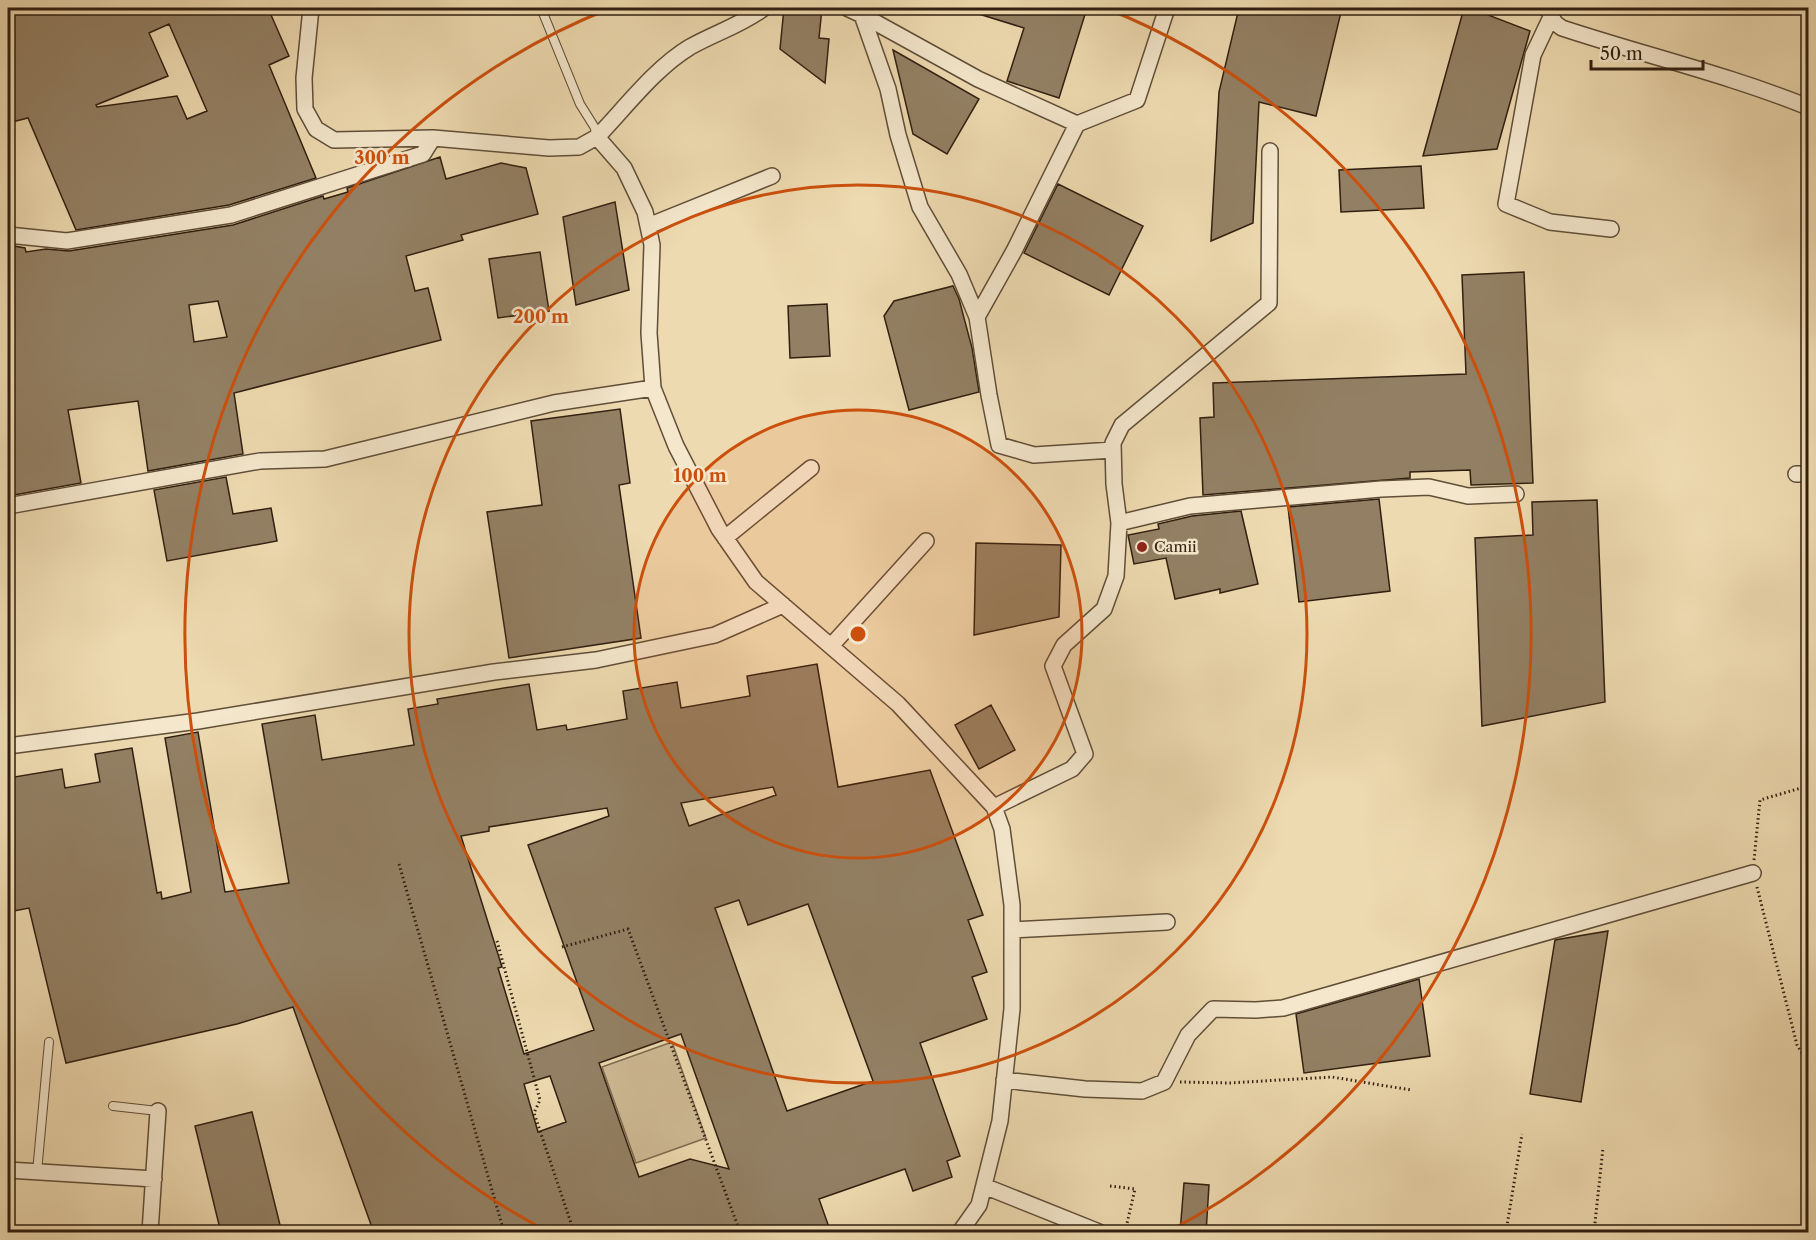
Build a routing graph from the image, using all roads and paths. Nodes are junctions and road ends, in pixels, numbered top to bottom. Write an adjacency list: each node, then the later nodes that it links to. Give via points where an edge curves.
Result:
1 (311, 8): 11 (street, via 304,78 306,109 316,129 334,140)
2 (541, 8): 10 (lane)
3 (764, 8): 10 (street, via 690,47 663,68)
4 (847, 8): 7 (street)
5 (1167, 8): 9 (street, via 1137,100)
6 (1549, 12): 8 (street, via 1562,28); 15 (street, via 1533,55 1506,204 1550,222)
7 (862, 15): 9 (street, via 978,79); 17 (street, via 888,89 920,207 959,274)
8 (1809, 107)
9 (1077, 124): 17 (street)
10 (597, 137): 11 (street, via 579,147 559,148); 14 (street, via 624,168)
11 (433, 138): 16 (street, via 423,154 231,215 67,241)
12 (1270, 151): 19 (street, via 1269,303 1122,425)
13 (772, 176): 14 (street)
14 (648, 226): 18 (street, via 652,245 649,333)
15 (1611, 229)
16 (8, 235)
17 (977, 317): 19 (street, via 999,445 1034,455)
18 (653, 388): 22 (street, via 554,403 325,459 260,461); 24 (street, via 676,446)
19 (1113, 450): 23 (street)
20 (811, 468): 24 (street)
21 (1516, 494): 23 (street, via 1468,496 1429,487 1382,489 1190,506)
22 (8, 506)
23 (1119, 523): 30 (street, via 1116,576 1104,609 1064,645 1053,666 1085,754 1072,769)
24 (725, 538): 26 (street, via 756,582)
25 (926, 541): 27 (street)
26 (783, 605): 27 (street); 28 (street, via 715,635 596,660)
27 (831, 646): 30 (street, via 898,704)
28 (8, 746)
29 (1809, 786): 32 (path, via 1760,800)
30 (993, 807): 34 (street, via 1002,830)
31 (399, 864): 52 (path)
32 (1753, 873): 38 (path, via 1797,1045); 40 (street, via 1283,1008 1213,1009 1188,1035)
33 (1167, 922): 34 (street)
34 (1012, 930): 39 (street, via 1012,1010)
35 (497, 940): 53 (path, via 540,1100 534,1113)
36 (562, 948): 54 (path, via 628,929)
37 (49, 1042): 47 (lane)
38 (1809, 1063)
39 (1004, 1080): 40 (street, via 1142,1091); 49 (street, via 1000,1120)
40 (1164, 1082): 41 (path, via 1332,1077)
41 (1411, 1090)
42 (113, 1106): 43 (lane)
43 (158, 1111): 48 (street)
44 (1522, 1134): 58 (path)
45 (1603, 1148): 59 (path)
46 (8, 1170): 47 (street)
47 (37, 1172): 48 (street)
48 (154, 1179): 51 (street)
49 (984, 1186): 55 (street, via 979,1205); 56 (street)
50 (1110, 1186): 57 (path, via 1135,1189)
51 (150, 1233)
52 (504, 1233)
53 (574, 1233)
54 (740, 1233)
55 (960, 1233)
56 (1099, 1233)
57 (1125, 1233)
58 (1506, 1233)
59 (1594, 1233)

